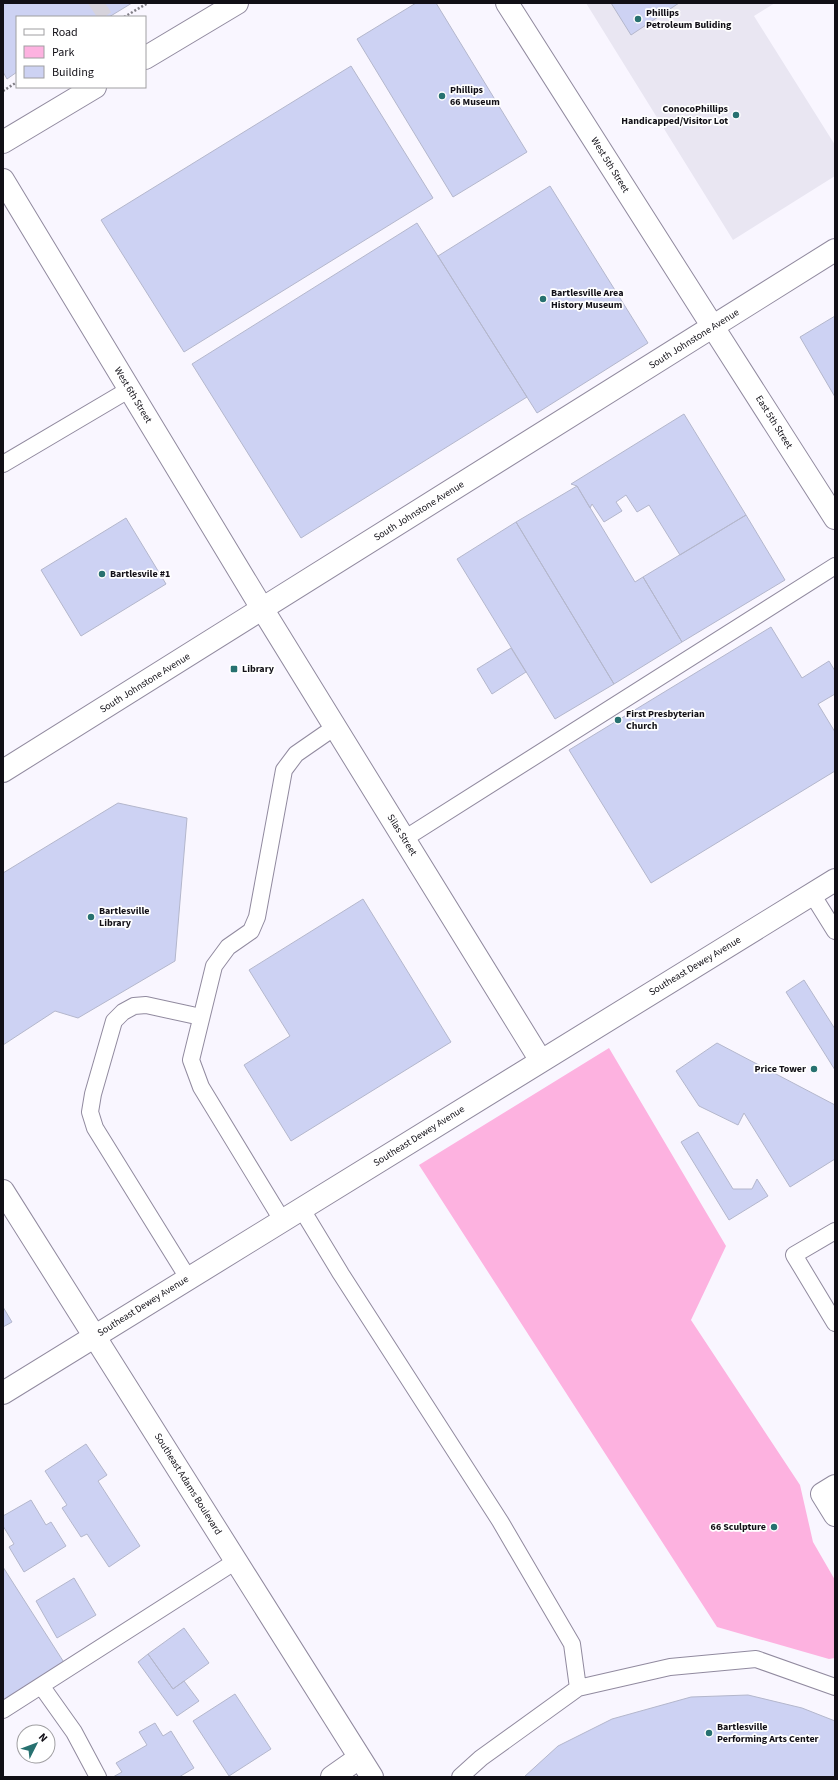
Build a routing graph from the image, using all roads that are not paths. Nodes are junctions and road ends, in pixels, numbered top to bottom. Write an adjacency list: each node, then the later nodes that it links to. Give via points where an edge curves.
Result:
1 (237, 3): 3 (street)
2 (508, 3): 8 (street, West 5th Street)
3 (146, 57)
4 (93, 88): 5 (street)
5 (3, 142)
6 (3, 180): 9 (street, West 6th Street)
7 (835, 250): 8 (street, South Johnstone Avenue)
8 (714, 327): 11 (street, East 5th Street); 13 (street, South Johnstone Avenue)
9 (130, 389): 10 (lane); 13 (street, West 6th Street)
10 (3, 464)
11 (835, 518)
12 (835, 566): 16 (lane)
13 (263, 610): 14 (street, Silas Street); 15 (street, South Johnstone Avenue)
14 (335, 726): 16 (street, Silas Street); 20 (lane, via 296,754 284,770 257,917 251,931 228,947 214,966)
15 (3, 771)
16 (404, 839): 21 (street, Silas Street)
17 (835, 880): 18 (street, Southeast Dewey Avenue)
18 (812, 894): 19 (lane); 21 (street, Southeast Dewey Avenue)
19 (835, 932)
20 (201, 1017): 24 (lane, via 191,1060 201,1087); 26 (lane, via 146,1005 134,1006 122,1012 114,1022 90,1112 95,1128)
21 (541, 1061): 23 (street, Southeast Dewey Avenue)
22 (3, 1191): 28 (street, Southeast Adams Boulevard)
23 (301, 1208): 24 (street, Southeast Dewey Avenue); 35 (lane, via 500,1521 572,1644)
24 (282, 1220): 26 (street, Southeast Dewey Avenue)
25 (835, 1231): 27 (lane, via 794,1255)
26 (188, 1278): 28 (street, Southeast Dewey Avenue)
27 (835, 1323)
28 (95, 1335): 29 (street, Southeast Dewey Avenue); 32 (street, Southeast Adams Boulevard)
29 (3, 1392)
30 (829, 1490): 31 (street)
31 (835, 1516)
32 (236, 1561): 33 (lane); 37 (street, Southeast Adams Boulevard)
33 (42, 1686): 36 (lane); 38 (lane, via 74,1732)
34 (835, 1686): 35 (lane, via 756,1659 670,1667)
35 (578, 1688): 41 (lane, via 481,1758)
36 (3, 1710)
37 (359, 1758): 39 (street); 40 (street, Southeast Adams Boulevard)
38 (98, 1777)
39 (332, 1777)
40 (372, 1777)
41 (460, 1777)

